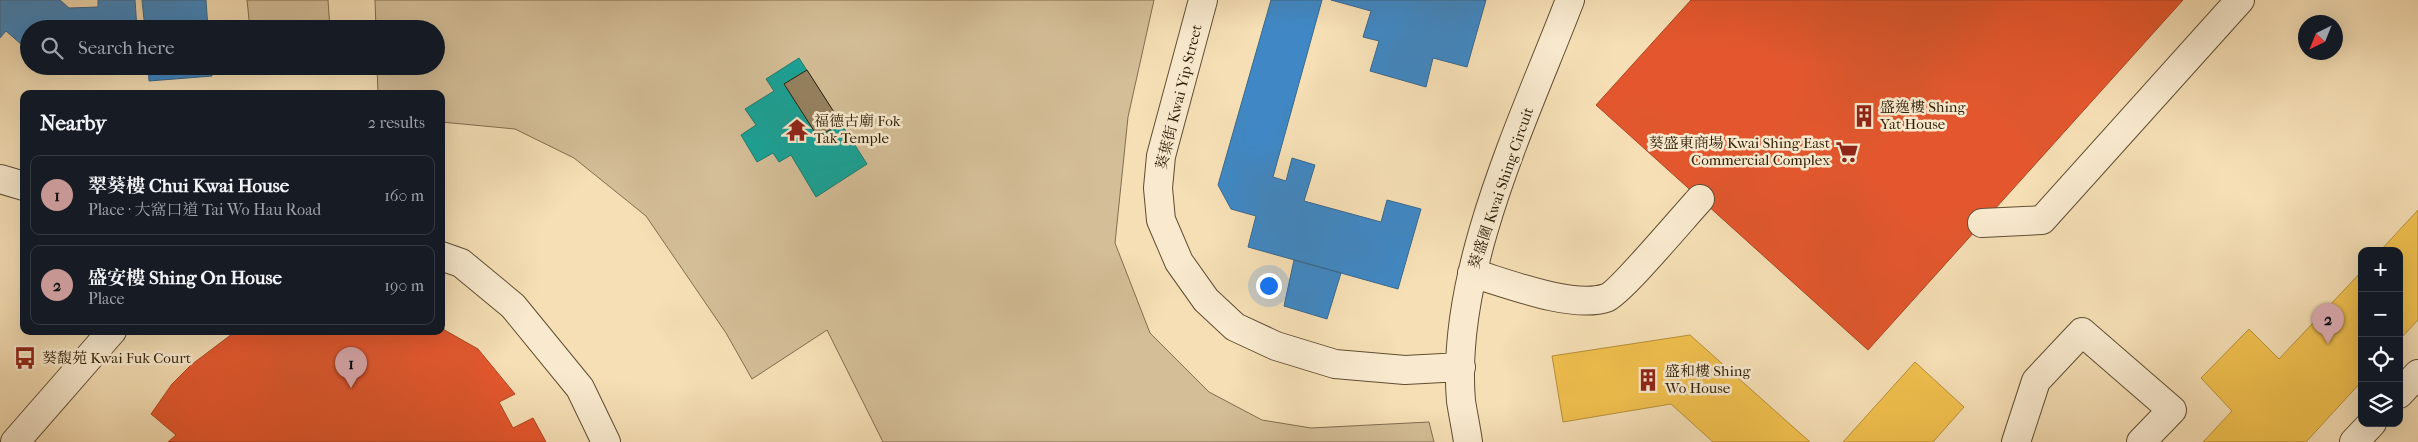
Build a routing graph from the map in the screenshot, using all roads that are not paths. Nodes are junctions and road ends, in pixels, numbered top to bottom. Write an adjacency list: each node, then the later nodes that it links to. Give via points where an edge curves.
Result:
1 (1203, 0): 11 (street, 葵葉街 Kwai Yip Street, via 1162,156 1158,188 1161,220 1179,262 1206,300 1235,327 1276,346 1335,364 1405,370)
2 (1570, 0): 9 (street, 葵盛圍 Kwai Shing Circuit, via 1506,166)
3 (2240, 0): 7 (street, via 2042,220)
4 (0, 179): 5 (street)
5 (20, 185)
6 (1700, 198): 9 (street, via 1608,298 1577,300)
7 (1982, 223)
8 (445, 257): 16 (street, via 461,262 513,306 580,388)
9 (1472, 273): 11 (street, 葵盛圍 Kwai Shing Circuit)
10 (109, 335): 15 (street)
11 (1461, 367): 17 (street, 葵盛圍 Kwai Shing Circuit, via 1461,400)
12 (2418, 374): 13 (street)
13 (2403, 390)
14 (2368, 427): 20 (street)
15 (15, 442)
16 (606, 442)
17 (1468, 442)
18 (2016, 442): 19 (street, via 2036,382 2082,332 2172,410)
19 (2141, 442)
20 (2354, 442)

